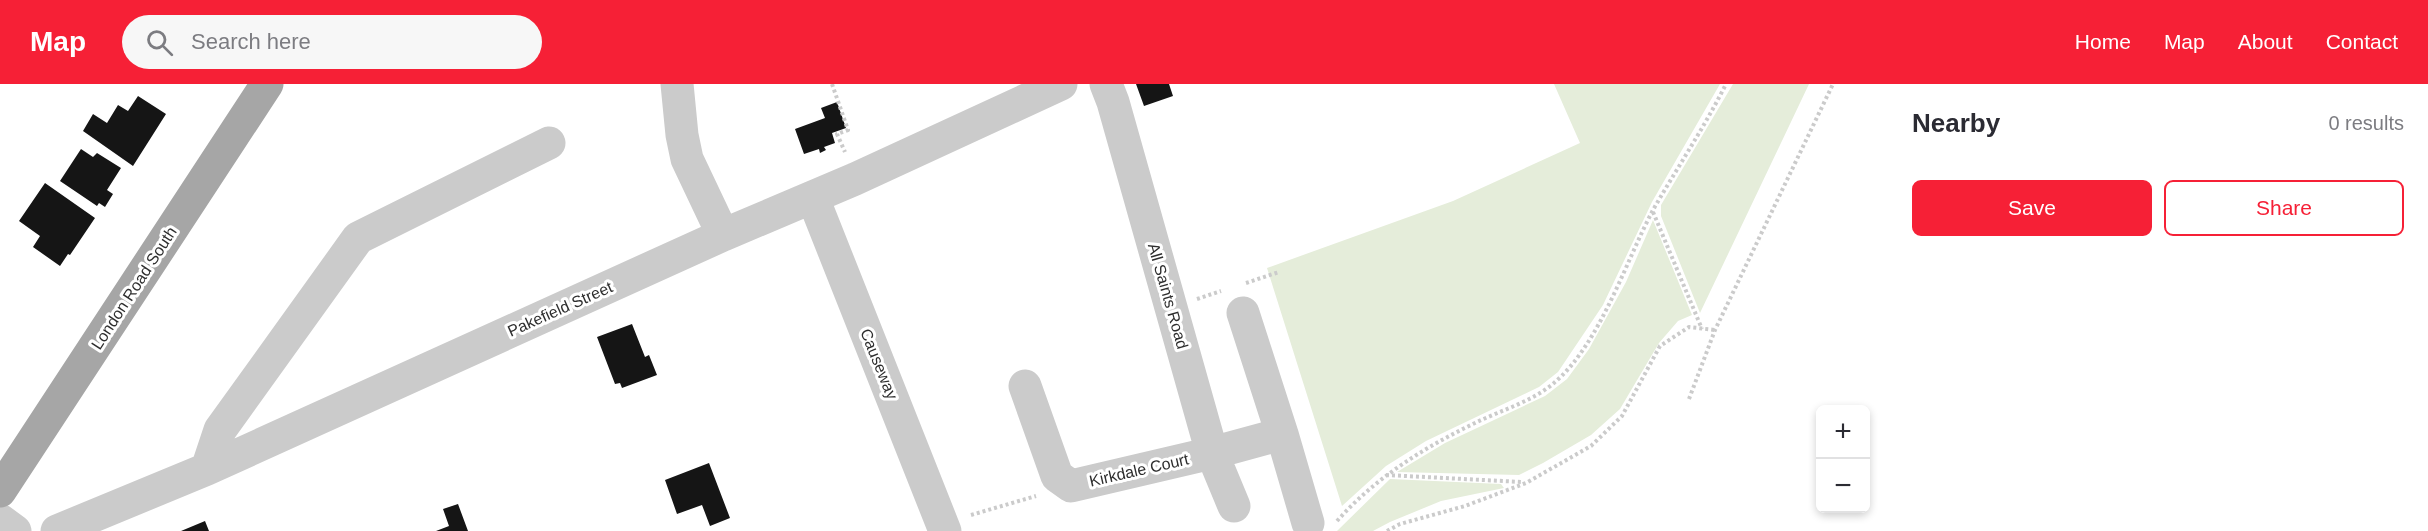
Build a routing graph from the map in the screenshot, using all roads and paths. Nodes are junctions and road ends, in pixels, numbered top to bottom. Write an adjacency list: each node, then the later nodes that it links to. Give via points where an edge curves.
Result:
1 (267, 84): 24 (main road, London Road South)
2 (677, 84): 12 (street, via 687,159)
3 (832, 84): 8 (path)
4 (1060, 84): 10 (street, Pakefield Street)
5 (1106, 84): 19 (street, All Saints Road)
6 (1726, 84): 11 (path)
7 (1833, 84): 15 (path)
8 (848, 130)
9 (549, 143): 20 (street, via 357,238 220,430)
10 (813, 198): 12 (street, Pakefield Street); 28 (street, Causeway)
11 (1653, 212): 14 (path); 21 (path, via 1606,310 1582,350 1554,383 1433,445)
12 (723, 235): 20 (street, Pakefield Street)
13 (1243, 313): 18 (street)
14 (1702, 329): 15 (path); 22 (path, via 1689,327 1660,346 1622,416 1591,446)
15 (1715, 330): 17 (path)
16 (1024, 386): 23 (street, Kirkdale Court, via 1057,476)
17 (1689, 399)
18 (1282, 434): 19 (street, Kirkdale Court); 27 (street)
19 (1212, 453): 23 (street, Kirkdale Court); 25 (street, All Saints Road)
20 (207, 469): 30 (street, Pakefield Street)
21 (1386, 475): 22 (path); 27 (path)
22 (1526, 483): 31 (path)
23 (1071, 486): 28 (path)
24 (0, 491)
25 (1234, 506)
26 (0, 520): 29 (street)
27 (1321, 524)
28 (944, 527)
29 (15, 531)
30 (57, 531)
31 (1387, 531)

